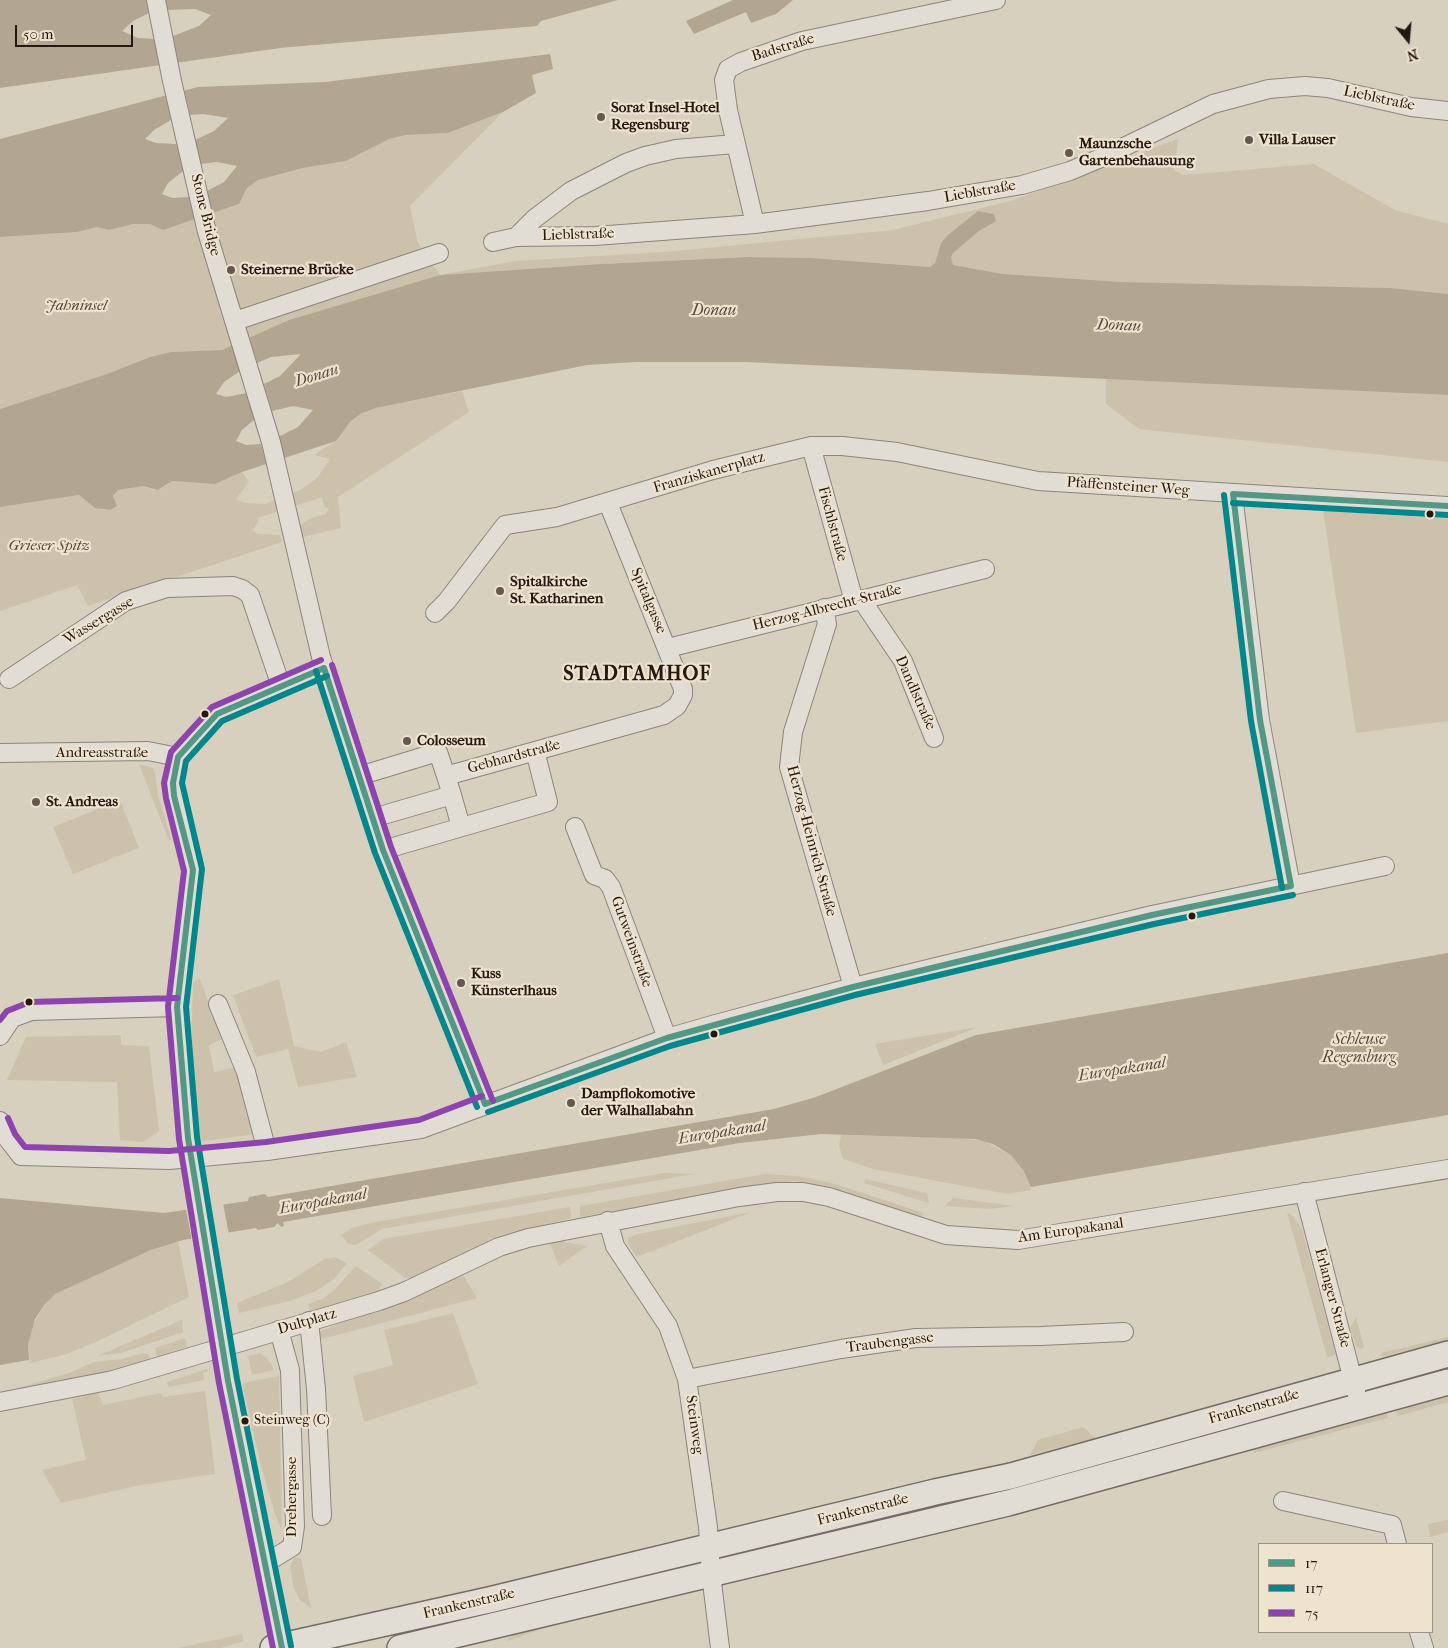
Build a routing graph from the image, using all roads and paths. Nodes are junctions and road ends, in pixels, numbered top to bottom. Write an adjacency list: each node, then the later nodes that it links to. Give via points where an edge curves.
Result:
1 (156, 0): 9 (street, Stone Bridge, via 207,232)
2 (996, 0): 4 (street, Badstraße, via 802,41 733,66 728,69 724,80)
3 (1448, 111): 5 (street, Lieblstraße, via 1411,107 1328,88 1269,89 1206,107 1087,164 1022,185 937,200)
4 (735, 144): 5 (street, Badstraße); 6 (street, via 676,150 626,163 571,191)
5 (755, 224): 6 (street, Lieblstraße, via 595,236)
6 (516, 237): 7 (street, Lieblstraße)
7 (494, 242)
8 (439, 253): 9 (street)
9 (235, 321): 19 (street, Stone Bridge, via 271,442)
10 (811, 446): 11 (street, Pfaffensteiner Weg, via 897,452 1038,481); 12 (street, Franziskanerplatz, via 713,470); 15 (street, Fischlstraße)
11 (1233, 494): 13 (street, Pfaffensteiner Weg); 35 (street, via 1260,720)
12 (608, 503): 16 (street, Franziskanerplatz, via 505,525); 18 (street, Spitalgasse)
13 (1448, 506)
14 (985, 569): 15 (street, Herzog-Albrecht-Straße)
15 (858, 600): 17 (street, Herzog-Albrecht-Straße); 23 (street, Dandlstraße, via 903,661)
16 (441, 607)
17 (824, 608): 18 (street, Herzog-Albrecht-Straße); 36 (street, Herzog-Heinrich-Straße, via 827,624 793,732 789,767)
18 (668, 648): 22 (street, Spitalgasse, via 683,689)
19 (324, 668): 21 (street); 27 (street)
20 (9, 680): 21 (street, Wassergasse, via 126,601 167,588 233,586 250,595)
21 (280, 686): 26 (street, via 216,714)
22 (681, 700): 24 (street, Gebhardstraße, via 664,715)
23 (934, 738)
24 (535, 752): 28 (street, Gebhardstraße); 31 (street, via 548,802)
25 (0, 753): 26 (street, Andreasstraße, via 148,751)
26 (178, 757): 38 (street, via 174,796 193,870)
27 (360, 776): 28 (street, via 438,752); 30 (street)
28 (446, 776): 29 (street)
29 (452, 795): 30 (street); 31 (street)
30 (373, 818): 33 (street)
31 (461, 827): 33 (street)
32 (575, 827): 40 (street, Gutweinstraße, via 594,874 607,880 611,887)
33 (383, 850): 41 (street)
34 (1385, 866): 35 (street)
35 (1291, 886): 36 (street, via 1152,915)
36 (852, 987): 40 (street)
37 (218, 1004): 43 (street, via 246,1072)
38 (177, 1007): 39 (street, via 31,1011 12,1018); 60 (street, bridge, via 188,1138 226,1366)
39 (0, 1036)
40 (667, 1038): 41 (street)
41 (485, 1104): 43 (street, via 421,1129)
42 (0, 1120): 43 (street, via 7,1138 21,1156 169,1160)
43 (267, 1151)
44 (1448, 1169): 45 (street, Am Europakanal)
45 (1304, 1192): 46 (street, Am Europakanal, via 1018,1240 946,1235 803,1192 739,1197); 52 (street, Erlanger Straße)
46 (608, 1221): 47 (street, Dultplatz, via 499,1247 404,1292); 51 (street, Steinweg, via 615,1246 668,1326)
47 (309, 1322): 48 (street, Dultplatz); 57 (street, Drehergasse, via 315,1374)
48 (279, 1330): 54 (street, Dultplatz, via 113,1380); 60 (street, Drehergasse, via 290,1370 295,1526 292,1547)
49 (1124, 1332): 51 (street, Traubengasse, via 916,1338)
50 (1448, 1354): 52 (main road, Frankenstraße)
51 (687, 1379): 59 (street, Steinweg)
52 (1353, 1379): 55 (street, Erlanger Straße); 59 (main road, Frankenstraße, via 1011,1476)
53 (1448, 1382): 55 (main road, Frankenstraße)
54 (0, 1402)
55 (1359, 1405): 61 (main road, Frankenstraße, via 1008,1503)
56 (1283, 1501): 58 (street, via 1392,1525)
57 (322, 1516)
58 (1397, 1543)
59 (711, 1547): 61 (street, Steinweg); 63 (main road, Frankenstraße)
60 (264, 1564): 63 (street)
61 (711, 1574): 64 (main road, Frankenstraße); 65 (street, Steinweg)
62 (1419, 1633): 66 (street)
63 (279, 1647)
64 (400, 1648)
65 (720, 1648)
66 (1424, 1648)

